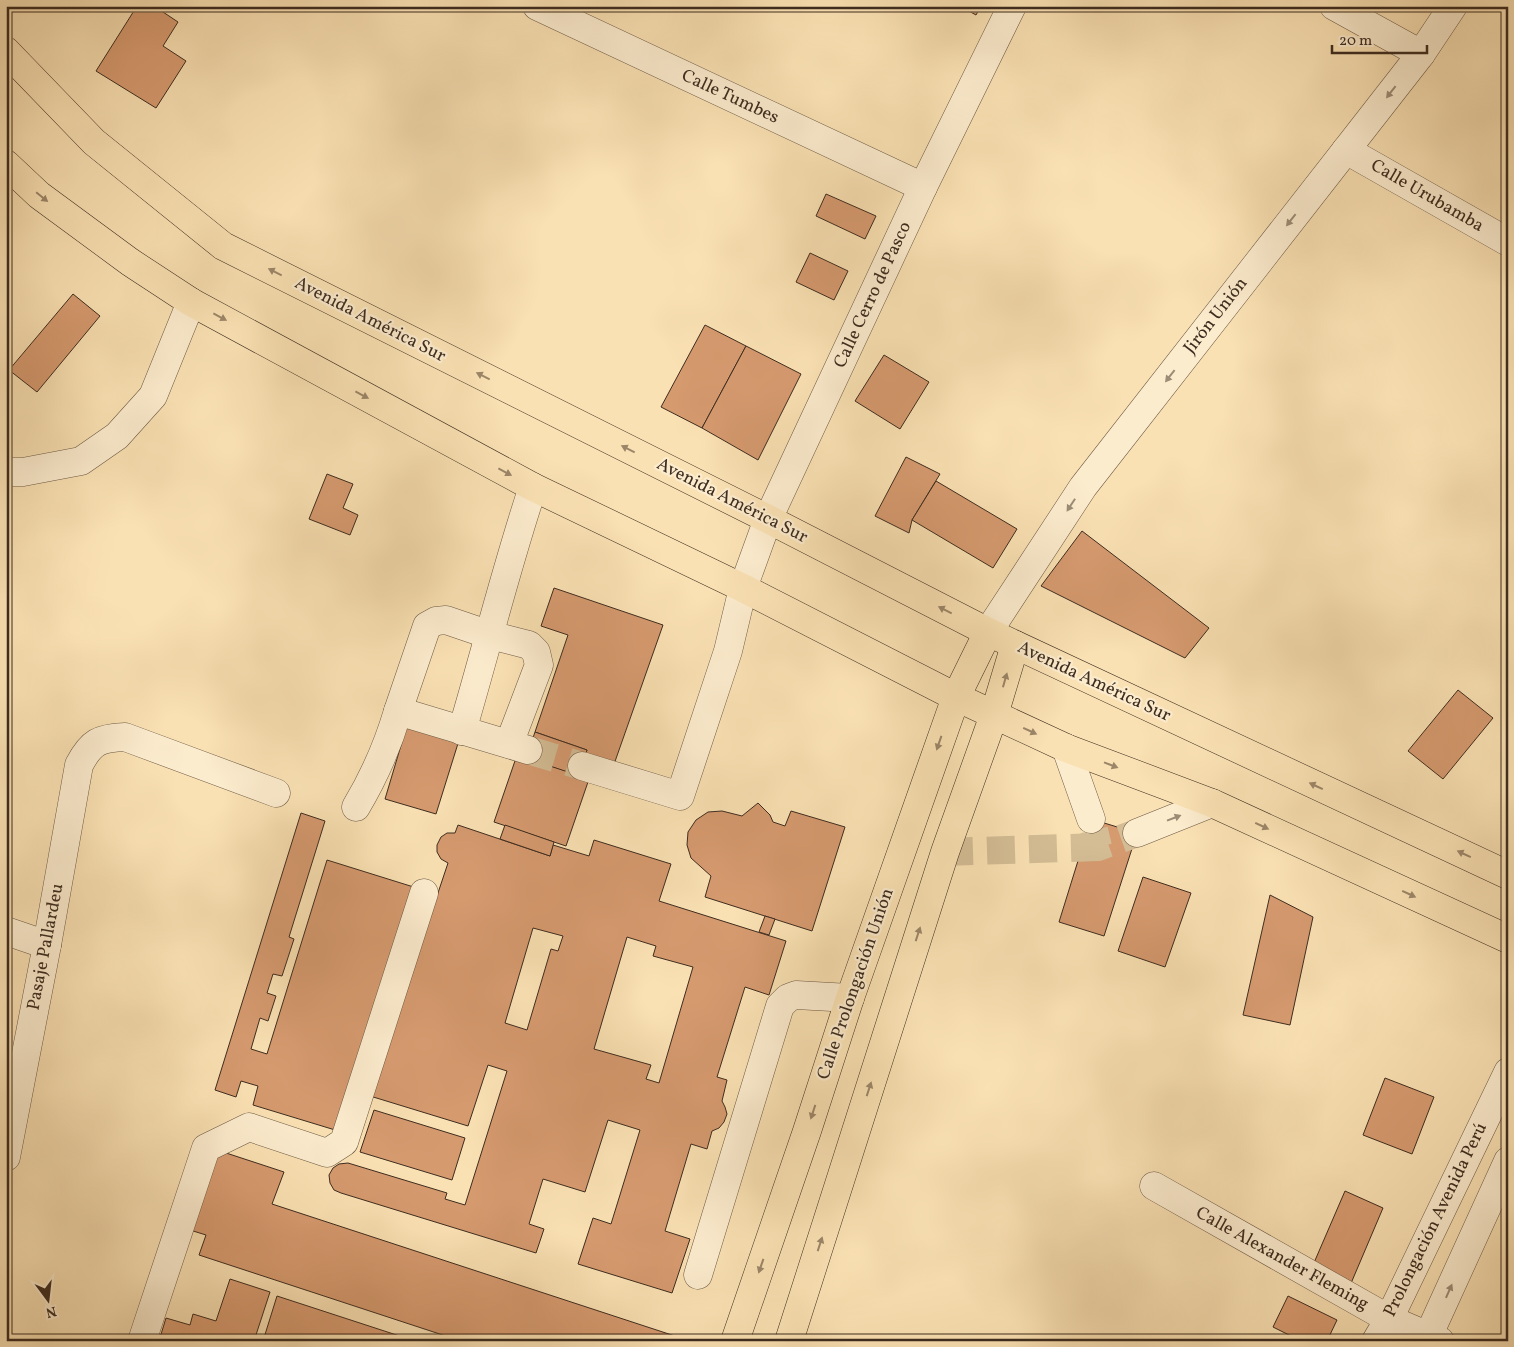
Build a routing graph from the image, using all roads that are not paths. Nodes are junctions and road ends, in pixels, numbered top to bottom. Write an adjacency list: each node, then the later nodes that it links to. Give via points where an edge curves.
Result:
1 (537, 6): 9 (street, Calle Tumbes)
2 (1012, 6): 9 (street, Calle Cerro de Pasco)
3 (1334, 6): 6 (street)
4 (1453, 6): 6 (street, Jirón Unión)
5 (6, 51): 14 (main road, Avenida América Sur, one-way to 5, via 223,246 94,142)
6 (1421, 54): 7 (street, Jirón Unión, one-way to 7)
7 (1346, 150): 10 (street, Calle Urubamba); 16 (street, Jirón Unión, one-way to 16, via 1083,487)
8 (6, 164): 11 (main road, one-way to 11, via 39,195)
9 (924, 187): 14 (street, Calle Cerro de Pasco)
10 (1508, 242)
11 (191, 302): 12 (street, via 153,396 117,436 80,461); 13 (main road, one-way to 13)
12 (6, 472)
13 (533, 487): 15 (main road); 17 (street)
14 (768, 519): 15 (street, Calle Cerro de Pasco); 16 (main road, Avenida América Sur, one-way to 14)
15 (743, 588): 19 (main road); 24 (street, Calle Cerro de Pasco, via 728,651 680,796)
16 (988, 632): 18 (main road, Avenida América Sur); 19 (main road, Calle Prolongación Unión)
17 (490, 635): 20 (street, via 446,620 428,626); 22 (street); 22 (street, via 529,645 536,652 539,665 519,747)
18 (1015, 645): 21 (main road, one-way to 18); 30 (main road, Avenida América Sur, one-way to 18)
19 (956, 697): 21 (main road); 35 (main road, Calle Prolongación Unión, one-way to 35)
20 (398, 712): 22 (street); 27 (street, via 372,779)
21 (994, 715): 23 (main road, one-way to 23); 45 (main road, one-way to 21, via 945,852)
22 (462, 731)
23 (1066, 748): 26 (main road, one-way to 26); 28 (street)
24 (582, 766)
25 (276, 793): 34 (street, Pasaje Pallardeu, via 125,737 96,742 79,765)
26 (1212, 803): 29 (street, one-way to 26); 33 (main road, one-way to 33)
27 (356, 807)
28 (1091, 819)
29 (1136, 833)
30 (1508, 875)
31 (424, 893): 43 (street, via 344,1142 327,1153 249,1127 206,1148)
32 (6, 931): 34 (street)
33 (1508, 939)
34 (47, 945): 37 (street, Pasaje Pallardeu)
35 (850, 998): 40 (street, via 796,995 780,1006); 44 (main road, Calle Prolongación Unión, one-way to 44)
36 (1508, 1072): 41 (street, Prolongación Avenida Perú)
37 (6, 1157)
38 (1508, 1161): 42 (street, one-way to 38)
39 (1154, 1186): 41 (street, Calle Alexander Fleming)
40 (698, 1275)
41 (1382, 1330): 42 (street, Calle Alexander Fleming)
42 (1432, 1339)
43 (142, 1341)
44 (735, 1341)
45 (789, 1341)

